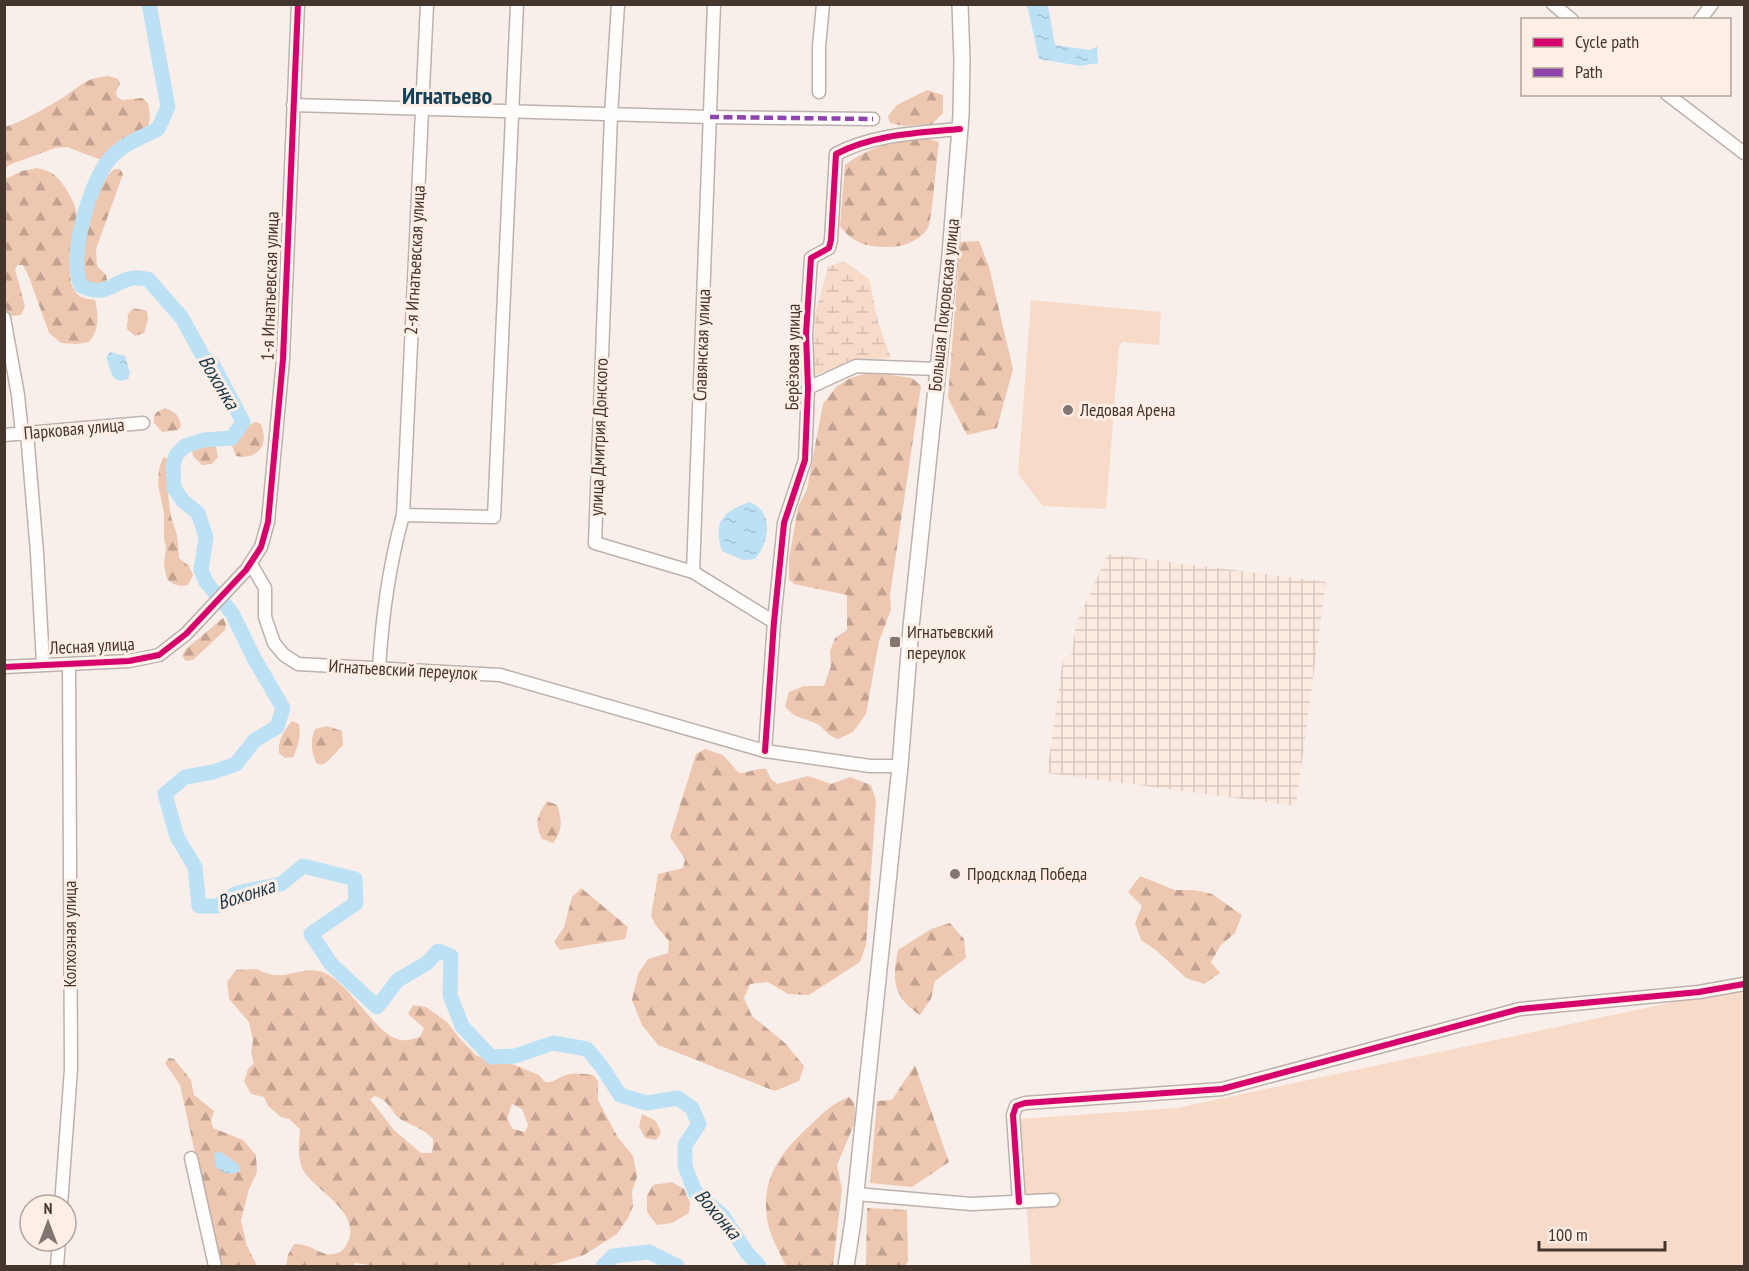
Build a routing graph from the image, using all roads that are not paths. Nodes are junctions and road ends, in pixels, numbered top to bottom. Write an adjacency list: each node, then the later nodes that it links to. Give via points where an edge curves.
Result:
1 (298, 4): 14 (street, 1-я Игнатьевская улица)
2 (427, 4): 15 (street, 2-я Игнатьевская улица)
3 (517, 4): 16 (street)
4 (618, 4): 17 (street, улица Дмитрия Донского)
5 (714, 4): 18 (street, Славянская улица)
6 (823, 4): 12 (street)
7 (960, 4): 20 (main road, Большая Покровская улица)
8 (1553, 4): 10 (street)
9 (1712, 4): 11 (street)
10 (1570, 18)
11 (1702, 18)
12 (819, 93)
13 (1670, 96): 21 (street)
14 (293, 105): 15 (street); 29 (street, 1-я Игнатьевская улица, via 283,359 273,471 268,522 261,547)
15 (423, 108): 16 (street); 28 (street, 2-я Игнатьевская улица)
16 (513, 111): 17 (street); 28 (street, via 494,517)
17 (611, 115): 18 (street); 30 (street, улица Дмитрия Донского, via 595,543)
18 (710, 117): 19 (street); 30 (street, Славянская улица)
19 (873, 119)
20 (960, 129): 23 (main road, Большая Покровская улица); 24 (street, Берёзовая улица, via 885,137 836,154 831,240 829,248 811,258 806,334)
21 (1744, 153)
22 (4, 318): 26 (street)
23 (937, 369): 24 (street, via 856,366); 37 (main road, Большая Покровская улица)
24 (808, 388): 31 (street, Берёзовая улица, via 805,460 784,523)
25 (143, 423): 26 (street, Парковая улица)
26 (24, 434): 27 (street, Парковая улица); 32 (street, via 37,554)
27 (4, 435)
28 (403, 515): 35 (street, 2-я Игнатьевская улица, via 382,612)
29 (249, 567): 33 (street, Лесная улица, via 186,634 159,656); 35 (street, Игнатьевский переулок, via 265,588 265,616 274,643 284,655 298,664)
30 (693, 572): 31 (street, улица Дмитрия Донского)
31 (774, 622): 36 (street)
32 (43, 664): 33 (street, Лесная улица); 34 (street, Лесная улица)
33 (69, 664): 40 (street, Колхозная улица, via 71,1069)
34 (4, 667)
35 (378, 669): 36 (street, Игнатьевский переулок, via 500,675)
36 (765, 751): 37 (street, Игнатьевский переулок, via 870,766)
37 (900, 766): 41 (main road, Большая Покровская улица)
38 (1744, 984): 43 (street, via 1520,1009 1222,1089 1025,1103 1016,1107 1013,1115)
39 (191, 1158): 44 (street)
40 (63, 1193)
41 (856, 1194): 43 (street, via 971,1204); 45 (main road, Большая Покровская улица)
42 (1053, 1200): 43 (street)
43 (1019, 1202)
44 (215, 1266)
45 (846, 1266)

